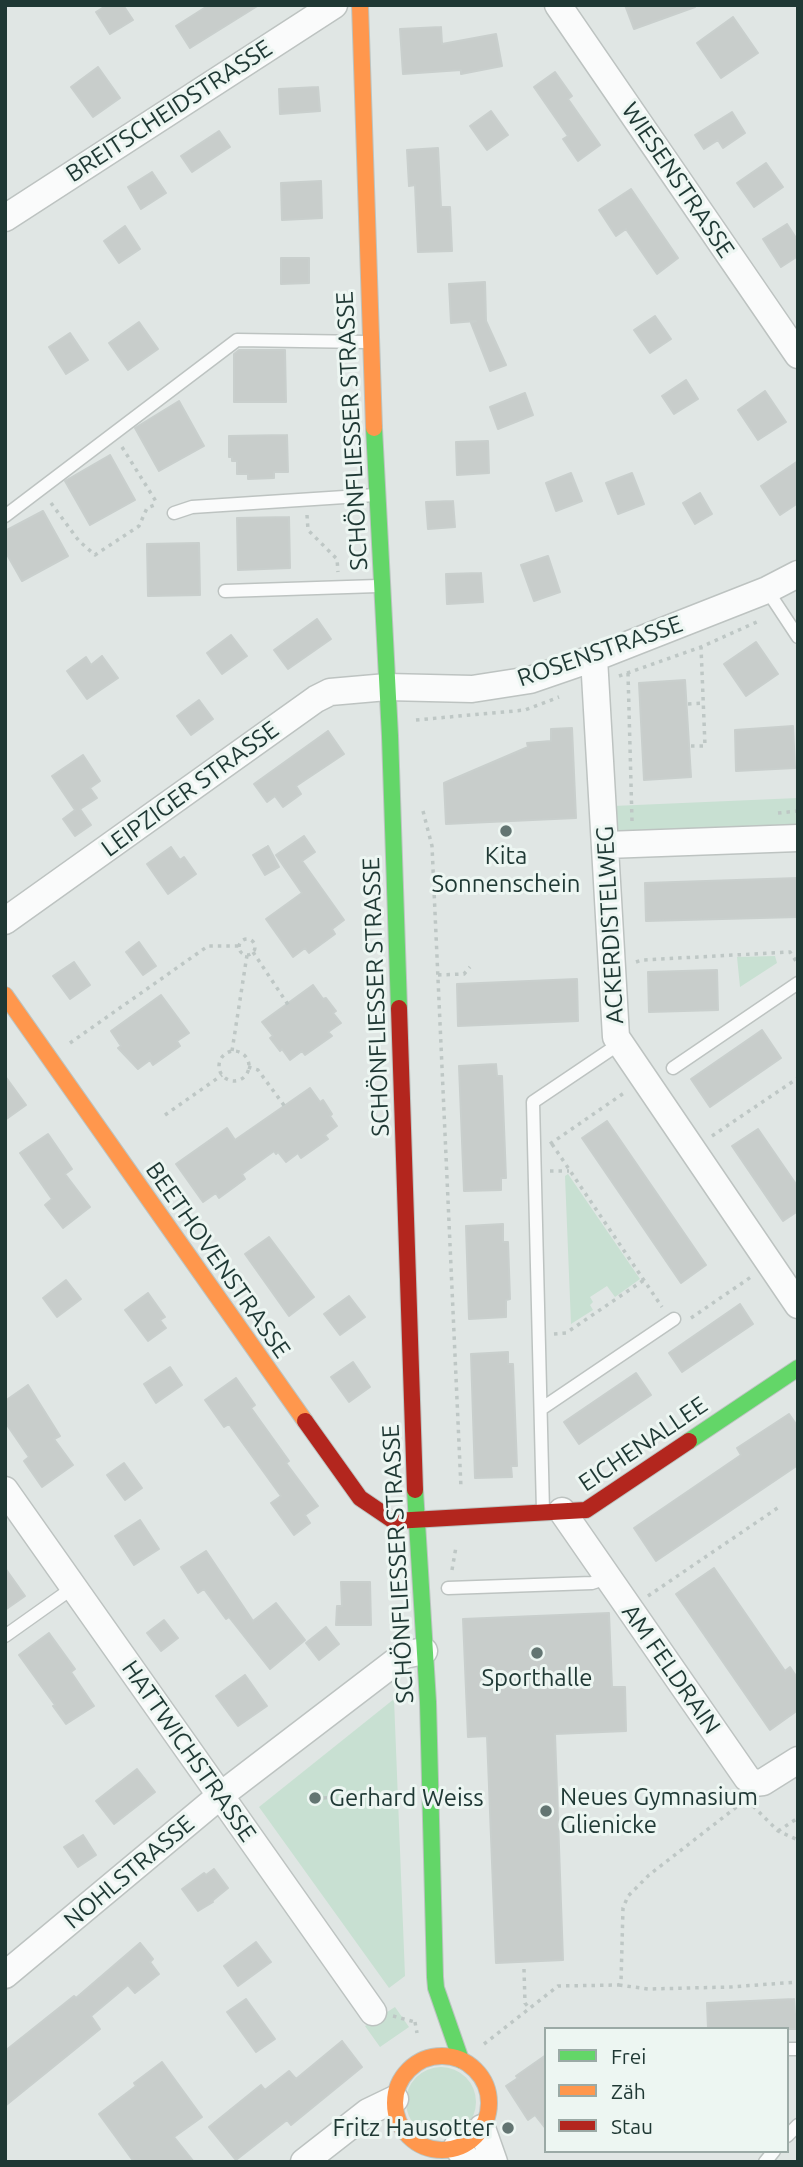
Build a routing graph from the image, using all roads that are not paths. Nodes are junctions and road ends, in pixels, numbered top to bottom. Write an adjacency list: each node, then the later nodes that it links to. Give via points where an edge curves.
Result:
1 (334, 5): 4 (street, BREITSCHEIDSTRASSE)
2 (360, 5): 5 (main road, SCHÖNFLIESSER STRASSE)
3 (558, 5): 6 (street, WIESENSTRASSE)
4 (5, 218)
5 (370, 342): 7 (main road, SCHÖNFLIESSER STRASSE); 9 (lane, via 237,340)
6 (798, 355)
7 (378, 495): 8 (lane, via 191,507); 11 (main road, SCHÖNFLIESSER STRASSE)
8 (174, 513)
9 (5, 516)
10 (798, 573): 12 (street, ROSENSTRASSE)
11 (382, 586): 13 (lane); 16 (main road, SCHÖNFLIESSER STRASSE)
12 (767, 590): 14 (lane); 15 (street, ROSENSTRASSE)
13 (225, 591)
14 (798, 637)
15 (594, 658): 16 (street, ROSENSTRASSE, via 530,680 483,687); 18 (street, ACKERDISTELWEG)
16 (387, 687): 19 (street, LEIPZIGER STRASSE, via 330,692 316,699); 30 (main road, SCHÖNFLIESSER STRASSE)
17 (798, 838): 18 (street)
18 (606, 845): 22 (street, ACKERDISTELWEG)
19 (5, 921)
20 (798, 983): 23 (lane)
21 (5, 995): 30 (main road, BEETHOVENSTRASSE, via 360,1498 394,1521)
22 (619, 1044): 24 (street, ACKERDISTELWEG); 27 (lane, via 533,1102)
23 (673, 1068)
24 (798, 1305)
25 (672, 1320): 27 (lane)
26 (798, 1368): 29 (main road, EICHENALLEE, via 586,1510)
27 (541, 1409): 29 (lane)
28 (5, 1490): 32 (street, HATTWICHSTRASSE)
29 (552, 1511): 30 (main road, EICHENALLEE); 31 (street, AM FELDRAIN)
30 (416, 1519): 35 (main road, SCHÖNFLIESSER STRASSE)
31 (607, 1578): 33 (lane, via 592,1583); 36 (street, AM FELDRAIN, via 747,1778 763,1782)
32 (74, 1587): 34 (lane); 37 (street, HATTWICHSTRASSE)
33 (448, 1588)
34 (5, 1636)
35 (424, 1651): 37 (street, NOHLSTRASSE, via 404,1655); 39 (main road, SCHÖNFLIESSER STRASSE)
36 (798, 1760)
37 (221, 1795): 38 (street, NOHLSTRASSE); 40 (street, HATTWICHSTRASSE)
38 (5, 1975)
39 (436, 1988): 41 (main road, SCHÖNFLIESSER STRASSE); 42 (main road, SCHÖNFLIESSER STRASSE)
40 (373, 2012)
41 (430, 2015)
42 (461, 2060): 43 (main road, via 425,2053 405,2073); 44 (main road, via 485,2085 488,2108)
43 (395, 2099): 45 (main road, via 400,2125); 47 (street, via 368,2112)
44 (482, 2128): 46 (main road); 49 (street)
45 (418, 2143): 46 (main road); 48 (main road)
46 (457, 2155)
47 (304, 2162)
48 (426, 2162)
49 (494, 2162)

